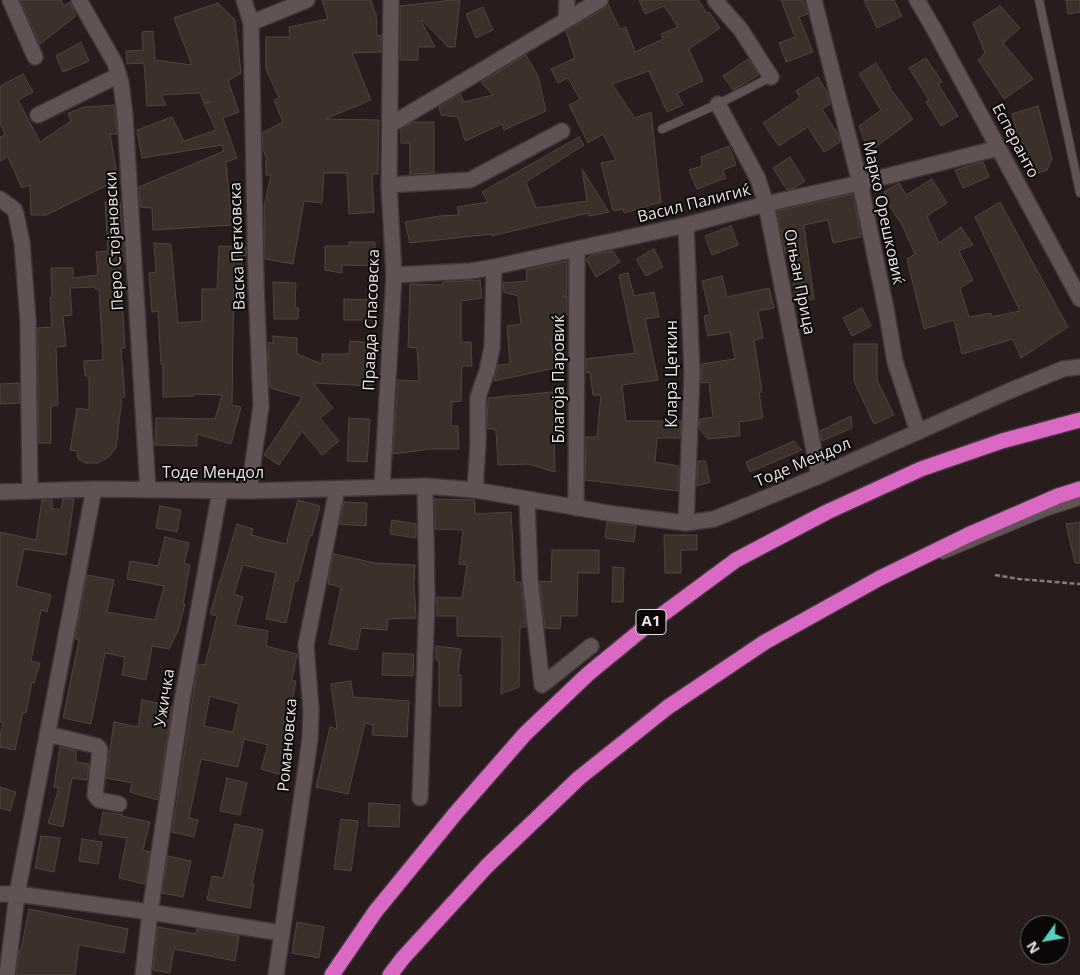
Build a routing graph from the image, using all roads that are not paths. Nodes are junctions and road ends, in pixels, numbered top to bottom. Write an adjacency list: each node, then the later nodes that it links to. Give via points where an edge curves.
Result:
1 (10, 0): 14 (street)
2 (79, 0): 15 (street, Перо Стојановски, via 116,63)
3 (244, 0): 13 (street, Васка Петковска)
4 (307, 0): 13 (street)
5 (391, 0): 19 (street, Правда Спасовска)
6 (567, 0): 12 (street)
7 (600, 0): 12 (street)
8 (715, 0): 16 (street, via 741,30)
9 (814, 0): 23 (street, Марко Орешковиќ)
10 (917, 0): 22 (street, Есперанто)
11 (1039, 0): 25 (lane)
12 (566, 20): 19 (street)
13 (251, 22): 46 (street, Васка Петковска, via 261,406)
14 (35, 57)
15 (118, 74): 18 (street); 42 (street, Перо Стојановски, via 125,116)
16 (771, 77): 17 (lane)
17 (718, 104): 20 (lane); 27 (street, Огњан Прица, via 754,172)
18 (38, 115)
19 (390, 124): 24 (street, Правда Спасовска)
20 (662, 129)
21 (562, 131): 24 (street, via 470,180)
22 (999, 148): 23 (street, Васил Палигиќ); 32 (street, Есперанто)
23 (860, 183): 27 (street, Васил Палигиќ); 35 (street, Марко Орешковиќ, via 895,362)
24 (389, 185): 31 (street, Правда Спасовска)
25 (1080, 193)
26 (0, 199): 44 (street, via 14,209 22,243 28,330)
27 (766, 204): 28 (street, Васил Палигиќ); 36 (street, Огњан Прица)
28 (686, 225): 29 (street, Васил Палигиќ); 51 (street, Клара Цеткин, via 692,374)
29 (577, 250): 30 (street, Васил Палигиќ); 50 (street, Благоја Паровиќ)
30 (494, 267): 31 (street, Васил Палигиќ); 43 (street, via 492,348 478,397)
31 (394, 275): 38 (street, Правда Спасовска)
32 (1080, 299)
33 (1080, 367): 35 (street, Тоде Мендол, via 1063,369)
34 (1080, 420): 64 (highway, A1, via 1002,441 921,469 827,512 736,560 644,628 588,674 525,734 375,912)
35 (918, 432): 36 (street, Тоде Мендол)
36 (819, 476): 51 (street, Тоде Мендол, via 714,519)
37 (425, 486): 38 (street, Тоде Мендол); 43 (street, Тоде Мендол); 55 (street, via 427,599)
38 (382, 487): 39 (street, Тоде Мендол)
39 (337, 488): 46 (street, Тоде Мендол); 60 (street, Романовска, via 306,645 310,739)
40 (94, 489): 42 (street, Тоде Мендол); 44 (street, Тоде Мендол); 54 (street)
41 (1080, 489): 52 (highway, via 968,535)
42 (148, 490): 45 (street, Тоде Мендол)
43 (475, 490): 48 (street, Тоде Мендол)
44 (30, 491): 47 (street, Тоде Мендол)
45 (220, 491): 46 (street, Тоде Мендол); 59 (street, Ужичка, via 182,701)
46 (249, 491)
47 (0, 492)
48 (527, 500): 50 (street, Тоде Мендол); 53 (street, via 530,578 542,685)
49 (1080, 501): 52 (lane)
50 (576, 508): 51 (street, Тоде Мендол)
51 (686, 523)
52 (880, 578): 65 (highway, via 766,642 700,685 579,778 487,866)
53 (591, 646)
54 (47, 734): 56 (street, via 96,746 100,750 95,795 99,800); 58 (street)
55 (420, 798)
56 (119, 804)
57 (0, 894): 58 (street)
58 (17, 894): 59 (street); 61 (street)
59 (150, 912): 60 (street); 62 (street, Ужичка)
60 (281, 933): 63 (street, Романовска)
61 (7, 975)
62 (143, 975)
63 (276, 975)
64 (332, 975)
65 (390, 975)

